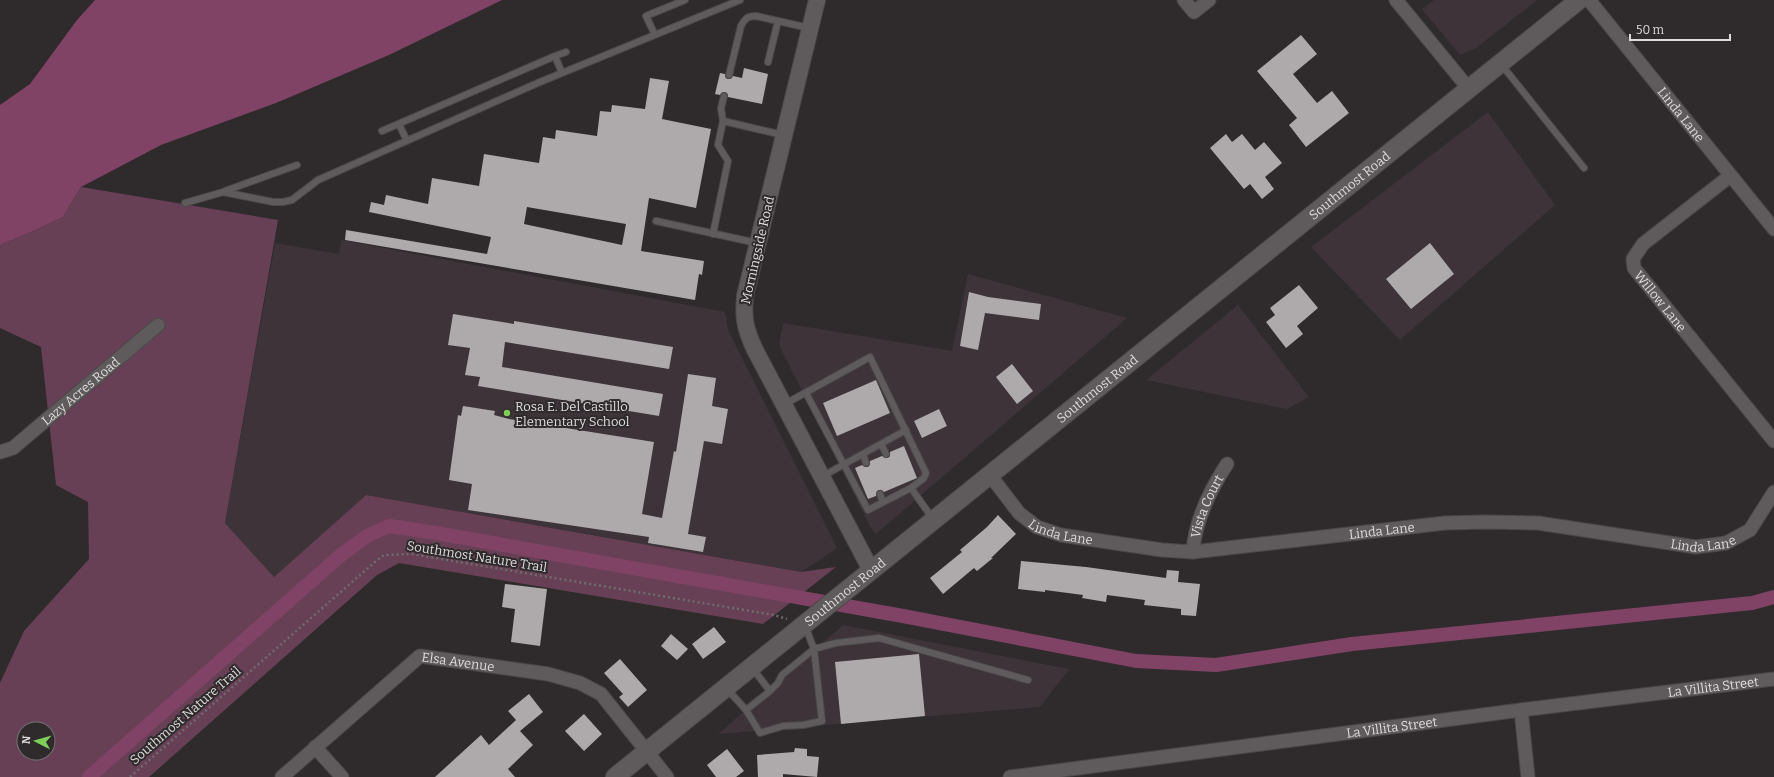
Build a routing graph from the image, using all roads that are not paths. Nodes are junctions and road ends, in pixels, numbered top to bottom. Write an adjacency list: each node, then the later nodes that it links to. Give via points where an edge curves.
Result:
1 (685, 0): 11 (lane, via 646,16)
2 (740, 0): 11 (lane)
3 (817, 0): 10 (street, Morningside Road)
4 (1184, 0): 5 (street, via 1194,12)
5 (1209, 0)
6 (1396, 0): 18 (street)
7 (1579, 0): 15 (main road, Southmost Road)
8 (1589, 0): 27 (street, Linda Lane)
9 (778, 21): 10 (lane); 14 (lane); 17 (lane, via 756,16 745,19)
10 (810, 28): 23 (street, Morningside Road)
11 (655, 35): 16 (lane)
12 (566, 52): 13 (lane)
13 (555, 56): 16 (lane); 21 (lane)
14 (768, 62)
15 (1500, 63): 18 (main road, Southmost Road); 26 (lane)
16 (562, 73): 24 (lane)
17 (729, 75)
18 (1469, 89): 46 (main road, Southmost Road)
19 (724, 96): 20 (lane, via 721,108)
20 (723, 121): 23 (lane); 32 (lane, via 718,145 728,161)
21 (399, 124): 22 (lane); 24 (lane)
22 (382, 131)
23 (784, 135): 33 (street, Morningside Road)
24 (407, 141): 28 (lane, via 318,180 292,200 273,202)
25 (297, 166): 28 (lane)
26 (1584, 168)
27 (1730, 176): 31 (street, Linda Lane); 38 (street, Willow Lane, via 1643,244 1633,258 1634,268)
28 (223, 192): 29 (lane)
29 (185, 203)
30 (656, 221): 32 (lane)
31 (1774, 229)
32 (713, 234): 33 (lane)
33 (757, 243): 36 (street, Morningside Road, via 744,296 743,314 746,331)
34 (158, 325): 40 (street, Lazy Acres Road, via 13,448)
35 (806, 392): 36 (lane); 37 (lane, via 870,357); 45 (lane)
36 (784, 405): 47 (street, Morningside Road)
37 (906, 430): 39 (lane); 49 (lane, via 926,472 924,478)
38 (1774, 441)
39 (881, 444): 41 (lane); 42 (lane)
40 (0, 452)
41 (863, 454): 43 (lane); 45 (lane)
42 (886, 454)
43 (866, 463)
44 (1227, 464): 55 (street, Vista Court, via 1211,489 1194,536)
45 (845, 465): 47 (lane); 53 (lane, via 868,510)
46 (990, 475): 54 (main road, Southmost Road); 55 (street, Linda Lane, via 1019,513 1037,527 1060,535)
47 (822, 477): 56 (street, Morningside Road)
48 (899, 486): 51 (lane)
49 (911, 488): 51 (lane); 54 (lane)
50 (1774, 492): 55 (street, Linda Lane, via 1750,530 1726,543 1696,547 1538,523 1485,522 1445,523)
51 (902, 493): 53 (lane)
52 (880, 494): 53 (lane)
53 (883, 502)
54 (934, 520): 56 (main road, Southmost Road)
55 (1193, 552)
56 (864, 575): 57 (main road, Southmost Road)
57 (804, 624): 58 (lane); 59 (main road, Southmost Road)
58 (814, 648): 61 (lane, via 879,638); 63 (lane, via 782,675); 64 (lane, via 822,721 783,726 760,733)
59 (751, 667): 62 (main road, Southmost Road); 63 (lane)
60 (1774, 679): 65 (street, La Villita Street)
61 (1028, 680)
62 (726, 688): 64 (lane); 67 (main road, Southmost Road)
63 (770, 691): 64 (lane)
64 (746, 710)
65 (1521, 710): 72 (street, La Villita Street); 73 (street)
66 (315, 746): 67 (street, Elsa Avenue, via 420,656 548,674 580,683 601,694); 68 (street, Elsa Avenue); 69 (street)
67 (647, 751): 70 (main road, Southmost Road); 71 (street)
68 (282, 777)
69 (342, 777)
70 (615, 777)
71 (667, 777)
72 (1010, 777)
73 (1528, 777)

